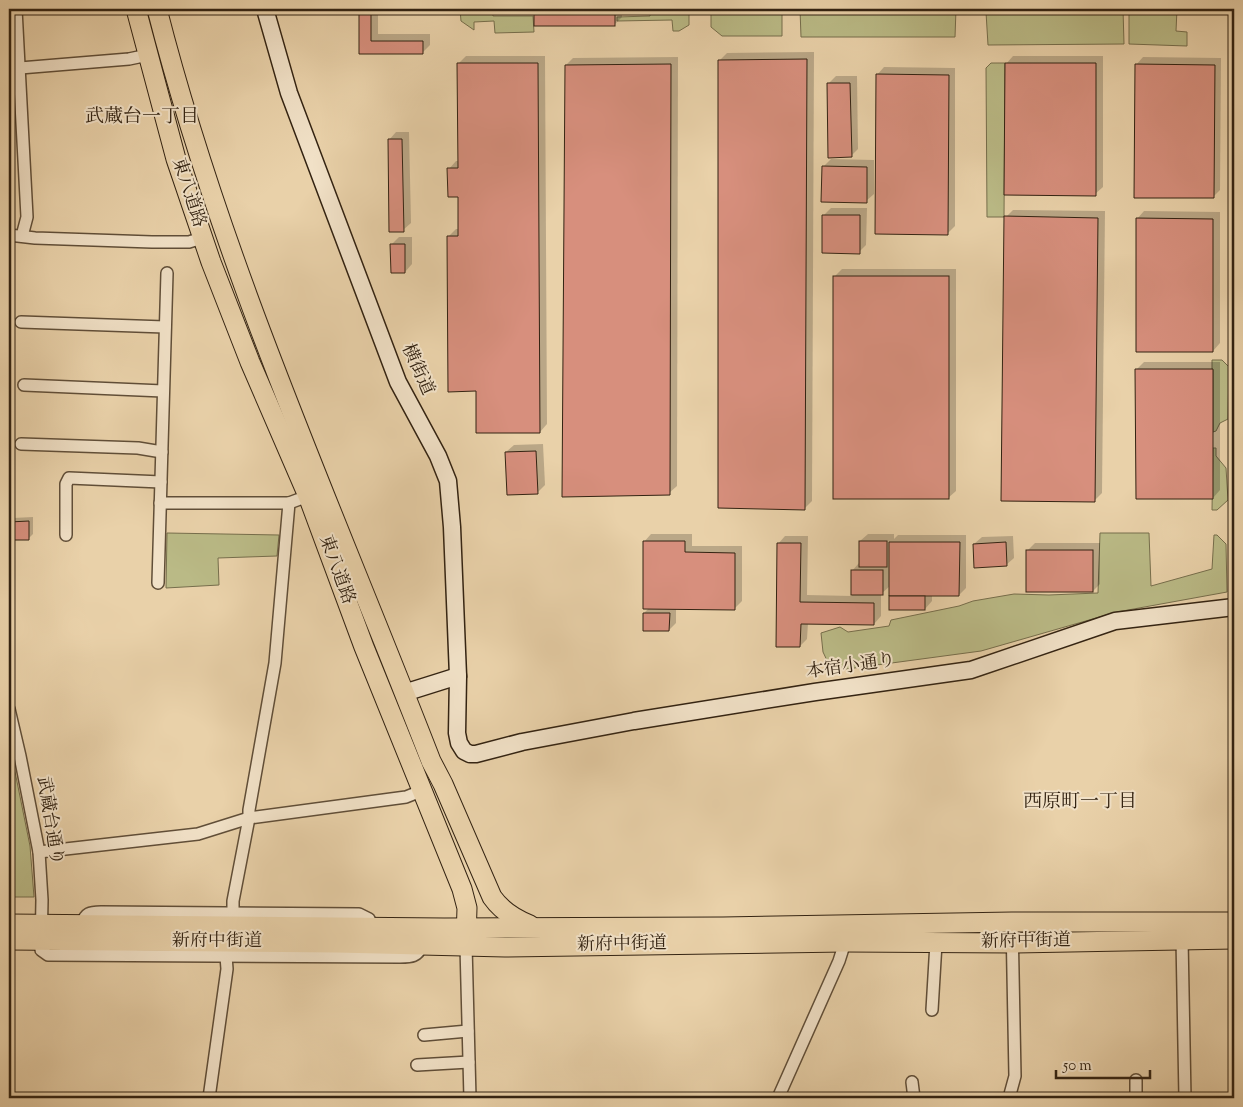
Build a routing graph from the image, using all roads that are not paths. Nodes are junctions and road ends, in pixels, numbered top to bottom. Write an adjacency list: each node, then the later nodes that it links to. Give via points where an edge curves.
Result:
1 (16, 9): 6 (street)
2 (136, 9): 5 (main road, 東八道路)
3 (157, 9): 7 (main road, 東八道路)
4 (265, 9): 28 (street, 横街道, via 289,93 398,382 448,481)
5 (148, 55): 6 (street); 8 (main road, 東八道路)
6 (20, 68): 10 (street, via 27,217)
7 (180, 90): 8 (main road, via 190,152 206,203 202,212 195,211); 12 (main road, 東八道路)
8 (192, 206): 11 (main road, 東八道路)
9 (9, 235): 10 (street)
10 (22, 236): 11 (street, via 152,242 189,242)
11 (202, 238): 16 (main road, 東八道路)
12 (239, 271): 16 (main road, via 230,265 225,267 224,274 243,324); 29 (main road, 東八道路, via 288,404)
13 (167, 272): 15 (street)
14 (21, 322): 15 (street)
15 (165, 327): 18 (street)
16 (258, 382): 22 (main road, 東八道路)
17 (24, 385): 18 (street)
18 (163, 391): 20 (street)
19 (21, 444): 20 (street, via 138,448)
20 (162, 452): 21 (street)
21 (161, 482): 23 (street); 25 (street, via 69,478 66,484)
22 (308, 496): 24 (street); 33 (main road, 東八道路)
23 (160, 503): 24 (street); 26 (street)
24 (289, 503): 34 (street, via 275,664)
25 (66, 535)
26 (158, 583)
27 (1234, 607): 31 (street, 本宿小通り, via 1115,621 971,670 634,721)
28 (458, 676): 29 (street); 31 (street, 横街道, via 457,733 459,743)
29 (404, 693): 32 (main road, 東八道路)
30 (9, 709): 35 (street, 武蔵台通り)
31 (470, 754)
32 (431, 762): 44 (main road, 東八道路, via 496,904 514,917); 46 (main road, 東八道路, via 435,787 477,889 479,910)
33 (422, 791): 34 (street, via 406,797); 46 (main road, 東八道路, via 465,897)
34 (249, 818): 35 (street, via 198,834); 36 (street)
35 (39, 852): 45 (street, 武蔵台通り)
36 (233, 913): 41 (street, via 92,912 84,917); 43 (street, via 359,914 369,919)
37 (1012, 922): 38 (main road, 新府中街道); 42 (main road, 新府中街道); 54 (street)
38 (1074, 922): 39 (main road, 新府中街道); 50 (main road, via 1060,925 1059,931 1064,934 1103,933)
39 (1234, 922)
40 (9, 924): 45 (main road, 新府中街道)
41 (82, 924): 43 (main road, 新府中街道); 45 (main road, 新府中街道)
42 (894, 924): 44 (main road, 新府中街道); 53 (main road, via 975,933 973,939)
43 (372, 927): 46 (main road, 新府中街道)
44 (537, 927): 46 (main road, 新府中街道)
45 (41, 932): 49 (main road, 新府中街道); 55 (main road, 新府中街道); 56 (street, via 42,950 48,955)
46 (469, 934): 51 (main road, 新府中街道, via 505,947); 55 (main road, 新府中街道); 58 (street)
47 (1182, 939): 48 (main road, 新府中街道); 50 (main road, 新府中街道); 70 (street)
48 (1234, 939)
49 (9, 940)
50 (1144, 940): 54 (main road, 新府中街道)
51 (845, 942): 52 (main road, 新府中街道); 66 (street)
52 (936, 943): 53 (main road, 新府中街道); 57 (street)
53 (961, 943): 54 (main road, 新府中街道)
54 (1012, 943): 68 (street, via 1015,1076)
55 (422, 945): 56 (street, via 413,957)
56 (226, 956): 64 (street, via 227,969)
57 (932, 1010)
58 (468, 1032): 59 (street); 60 (street)
59 (424, 1035)
60 (469, 1062): 61 (street); 65 (street)
61 (417, 1065)
62 (1136, 1080): 69 (street)
63 (912, 1082): 67 (street)
64 (209, 1098)
65 (470, 1098)
66 (778, 1098)
67 (914, 1098)
68 (1009, 1098)
69 (1136, 1098)
70 (1185, 1098)

